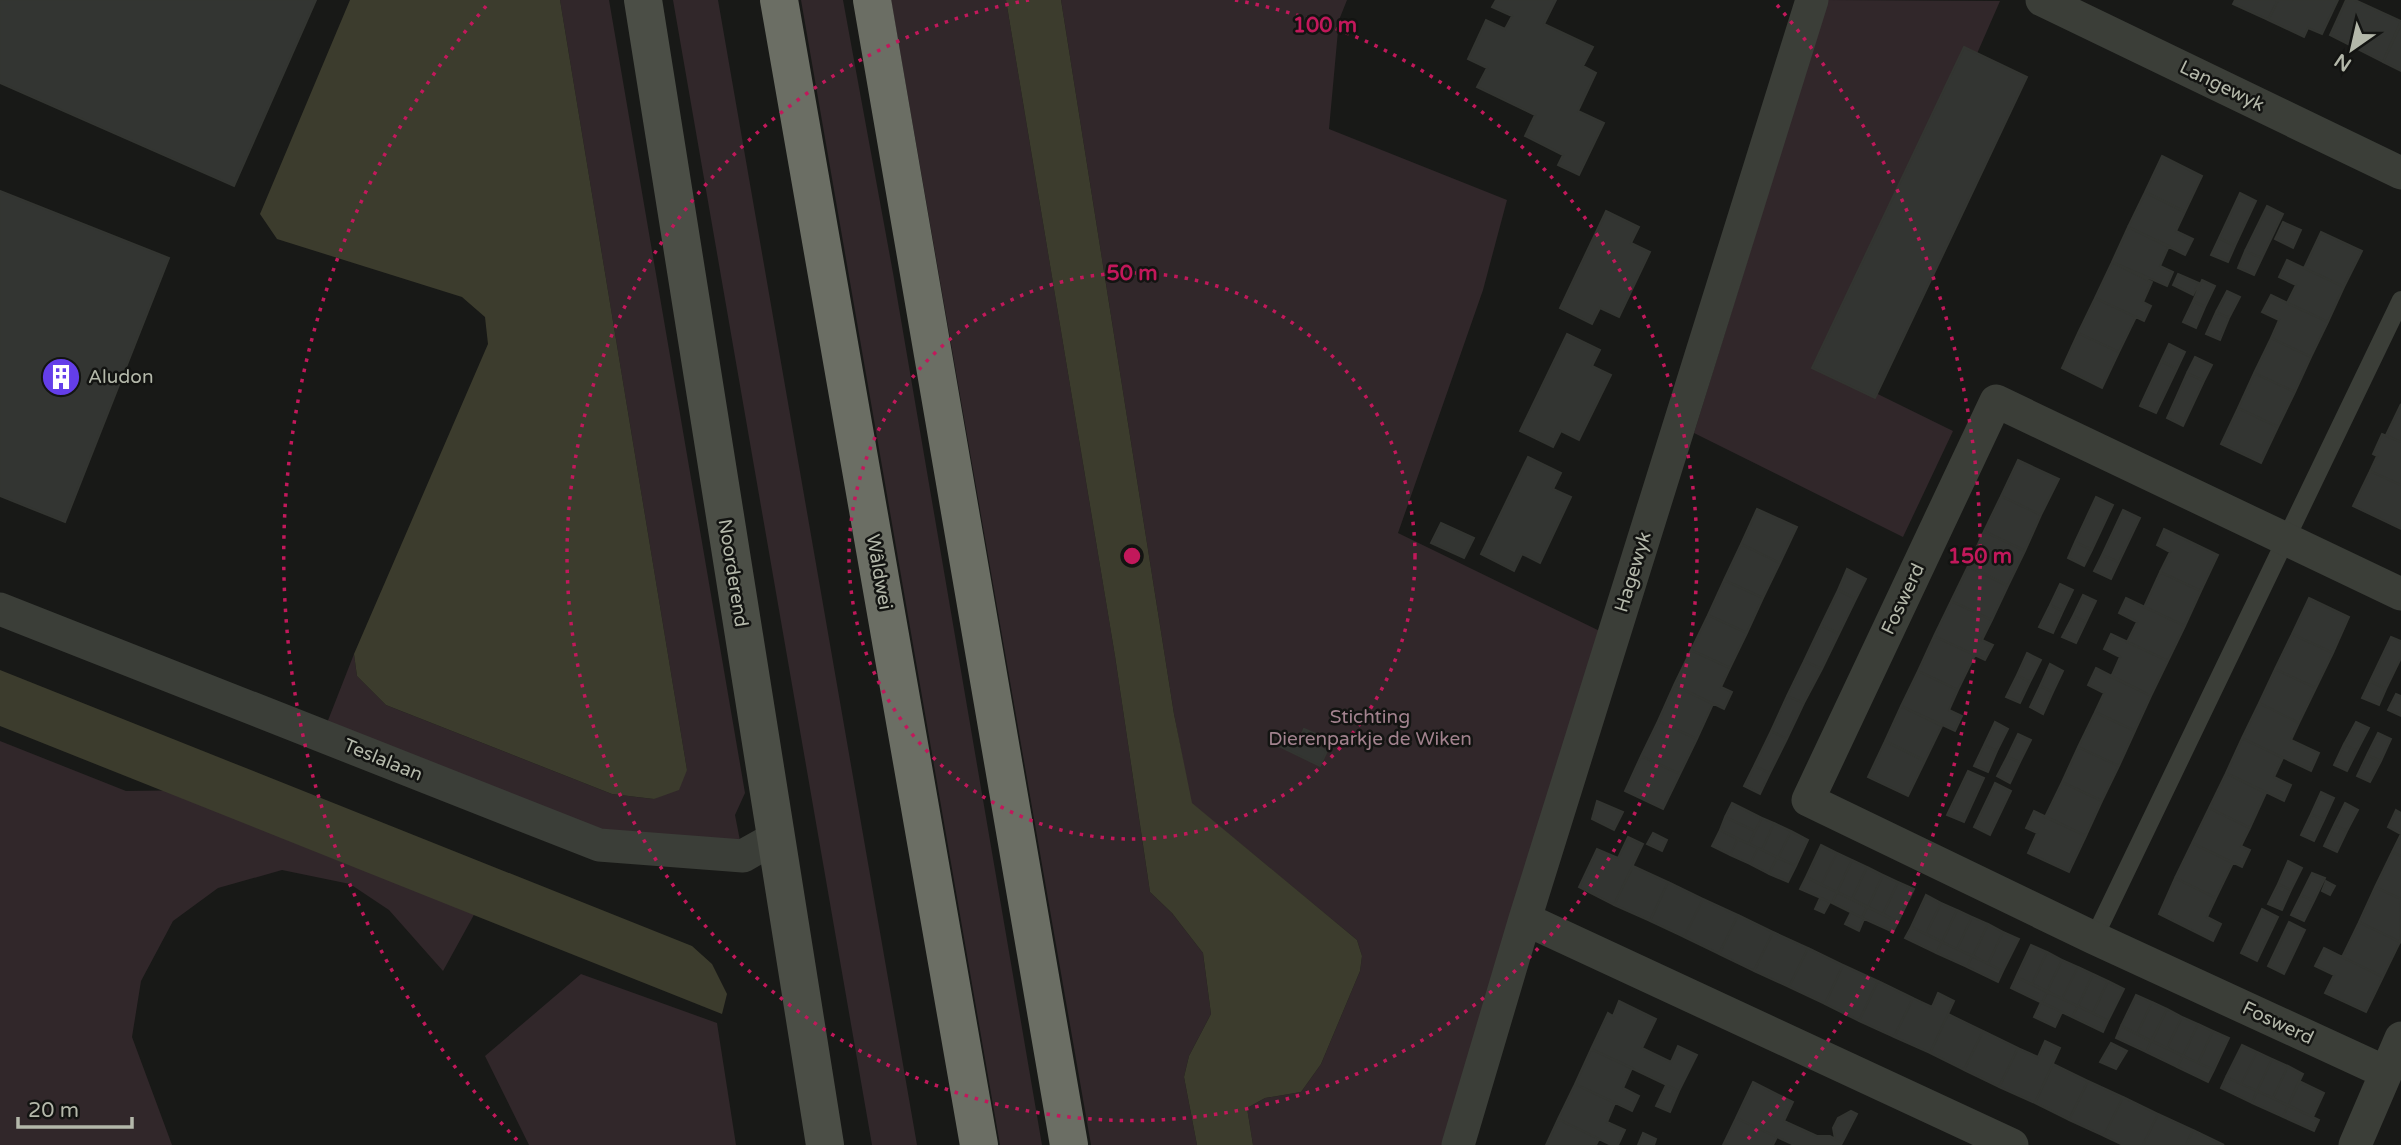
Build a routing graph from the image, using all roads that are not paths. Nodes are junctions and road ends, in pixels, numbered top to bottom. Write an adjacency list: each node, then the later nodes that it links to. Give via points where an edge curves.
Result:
1 (643, 0): 11 (street, Noorderend)
2 (779, 0): 17 (highway, Wâldwei)
3 (872, 0): 18 (highway)
4 (1812, 0): 12 (street, Hagewyk)
5 (2042, 0): 6 (street, Langewyk)
6 (2401, 173)
7 (2401, 300): 8 (lane)
8 (2285, 539): 9 (street, Foswerd); 13 (lane); 13 (street, Foswerd, via 1996,401 1990,413 1808,800)
9 (2401, 594)
10 (0, 609): 11 (street, Teslalaan, via 599,845 743,856)
11 (775, 838): 16 (street, Noorderend)
12 (1525, 919): 19 (street, Hagewyk); 20 (street)
13 (2094, 938): 15 (street, Foswerd)
14 (2401, 1038): 15 (street)
15 (2385, 1072): 21 (street)
16 (825, 1145)
17 (979, 1145)
18 (1069, 1145)
19 (1458, 1145)
20 (2012, 1145)
21 (2355, 1145)

